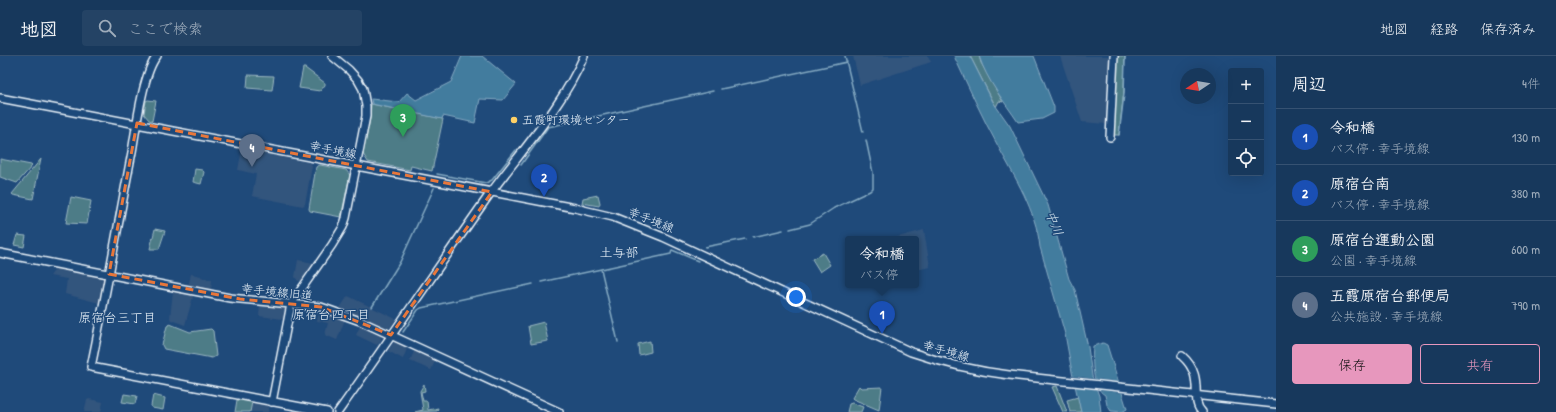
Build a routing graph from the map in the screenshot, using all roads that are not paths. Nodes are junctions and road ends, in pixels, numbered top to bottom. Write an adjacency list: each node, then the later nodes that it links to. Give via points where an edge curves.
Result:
1 (157, 56): 6 (street, via 148,74)
2 (332, 56): 8 (street, via 358,80 365,98 366,116)
3 (584, 56): 9 (street, via 555,107)
4 (1114, 56): 7 (street)
5 (0, 98): 6 (street, 幸手境線)
6 (137, 123): 8 (street, 幸手境線); 11 (street)
7 (1110, 137)
8 (356, 166): 9 (street, 幸手境線); 12 (street, via 349,206 342,227)
9 (492, 192): 13 (street); 15 (street, 幸手境線, via 596,212 647,230 928,358 988,373)
10 (0, 253): 11 (street, 幸手境線旧道)
11 (109, 274): 12 (street, 幸手境線旧道, via 230,298); 16 (street, via 91,367)
12 (291, 304): 13 (street, 幸手境線旧道, via 335,311); 16 (street)
13 (392, 335): 19 (street); 20 (street, 幸手境線旧道)
14 (1182, 356): 15 (street, via 1195,374)
15 (1196, 396): 17 (street, 幸手境線); 21 (street, via 1197,405)
16 (272, 402): 18 (street)
17 (1276, 404)
18 (327, 412)
19 (338, 412)
20 (559, 412)
21 (1202, 412)

